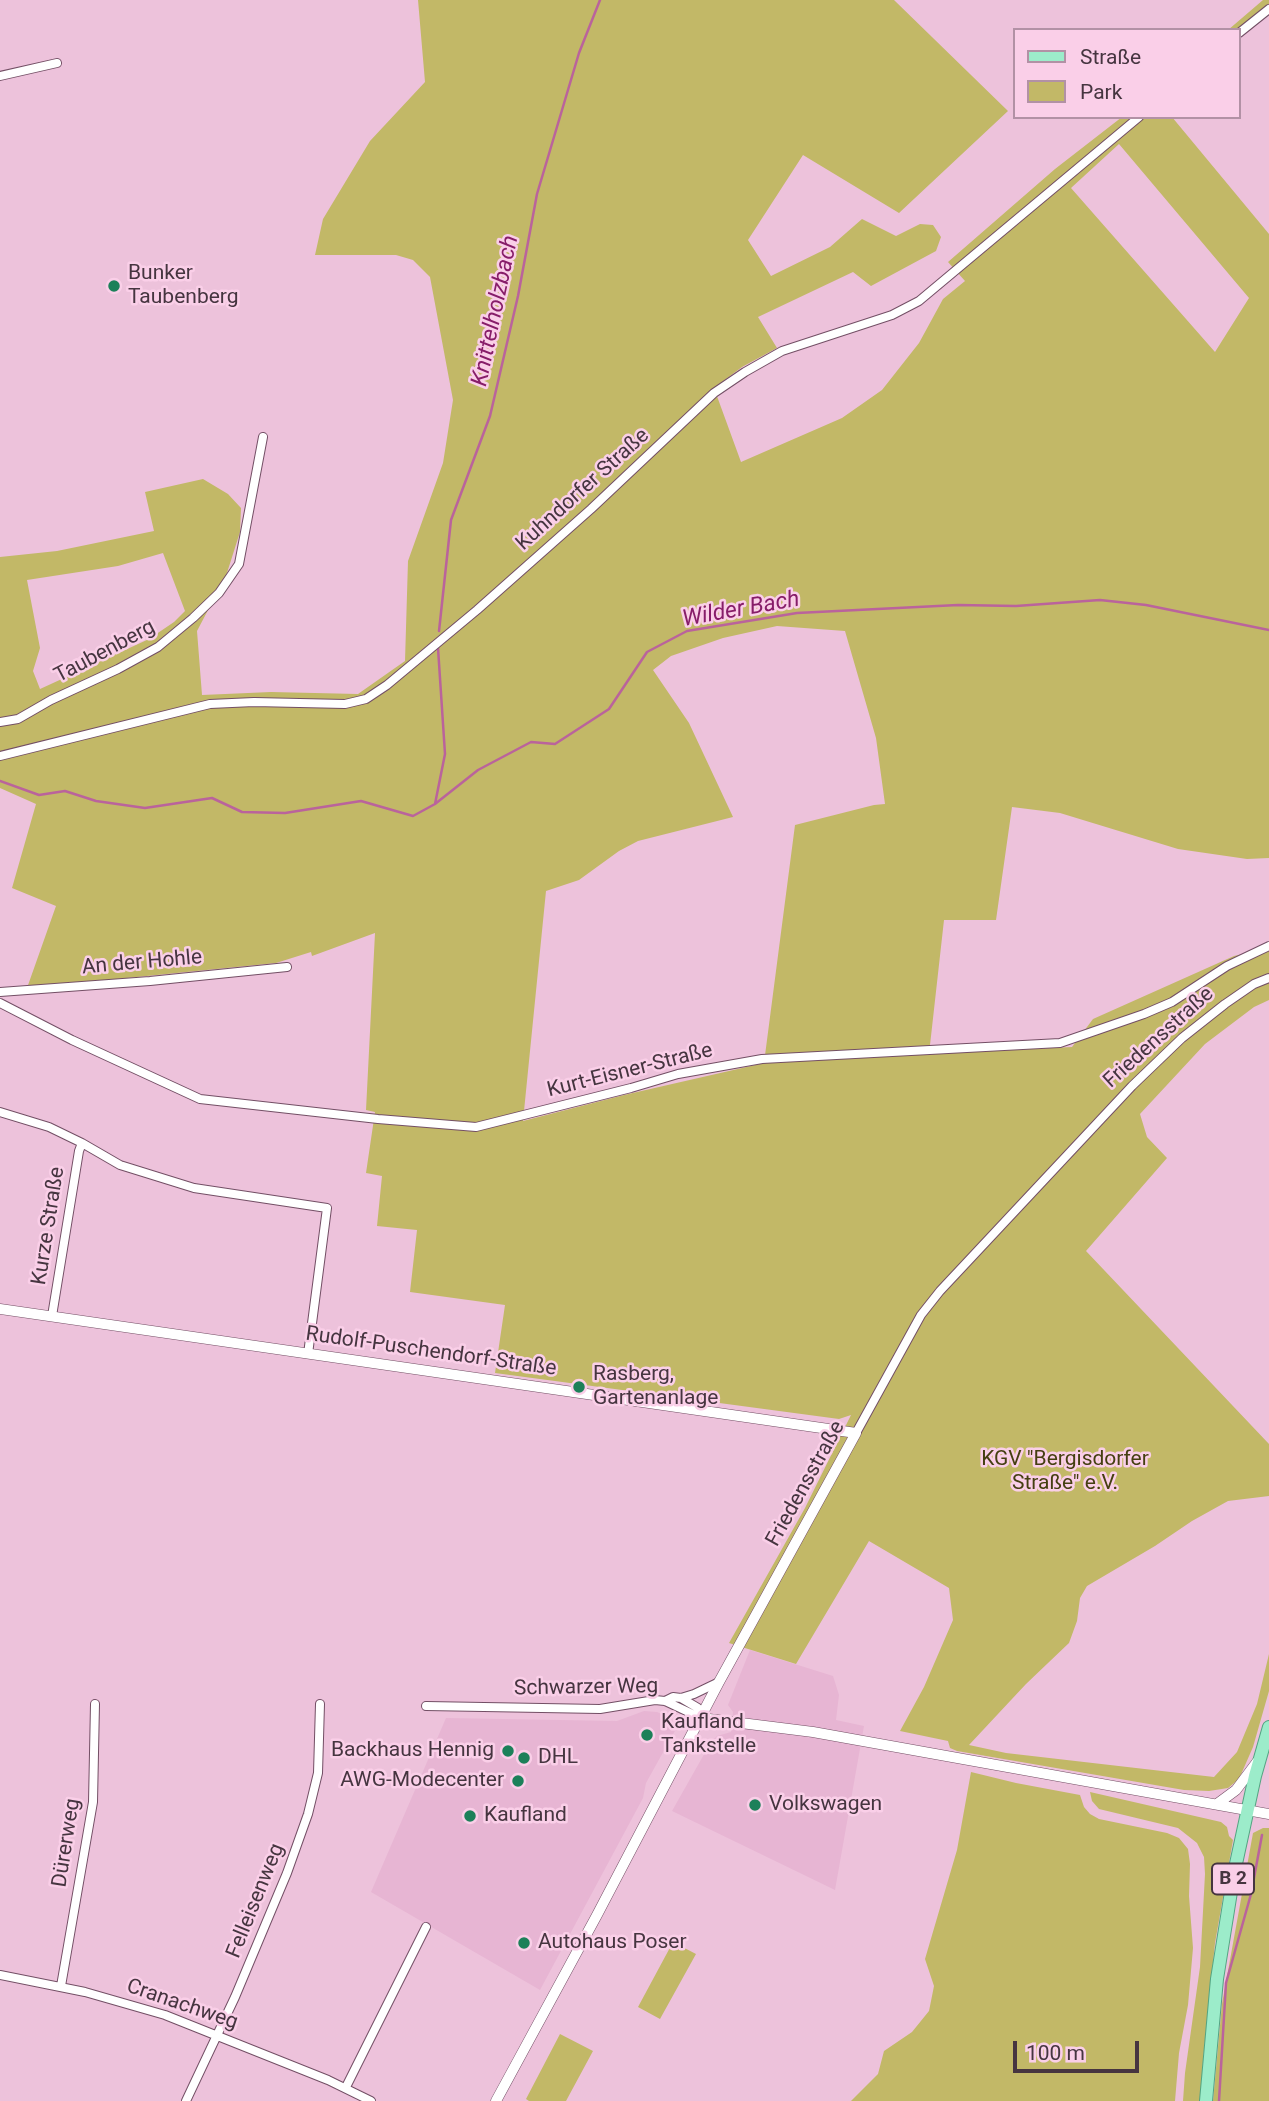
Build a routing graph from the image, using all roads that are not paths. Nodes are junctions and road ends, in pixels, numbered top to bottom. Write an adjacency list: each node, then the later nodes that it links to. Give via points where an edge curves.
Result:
1 (1269, 9): 2 (street)
2 (1241, 31)
3 (58, 63): 4 (street)
4 (0, 76)
5 (1137, 119): 8 (street, Kuhndorfer Straße, via 919,301 892,315 782,351 714,393 465,620 366,699 345,704 210,704)
6 (263, 437): 7 (street, Taubenberg, via 239,564 219,593 158,647 19,719)
7 (0, 722)
8 (0, 757)
9 (1269, 946): 13 (street, Kurt-Eisner-Straße, via 1227,966 1172,1002 1060,1043 762,1059 678,1074 476,1127 200,1099)
10 (287, 967): 12 (street, An der Hohle)
11 (1269, 978): 19 (street, Friedensstraße, via 1225,1004 1182,1038 940,1291 915,1324)
12 (0, 992)
13 (0, 1003)
14 (0, 1112): 15 (street, via 39,1123)
15 (82, 1143): 17 (street, Kurze Straße); 18 (street, via 120,1165 194,1188 327,1208)
16 (0, 1309): 17 (street, Rudolf-Puschendorf-Straße)
17 (52, 1316): 18 (street, Rudolf-Puschendorf-Straße)
18 (308, 1354): 19 (street, Rudolf-Puschendorf-Straße)
19 (856, 1433): 20 (street, Friedensstraße)
20 (719, 1682): 21 (street); 26 (street, Friedensstraße)
21 (681, 1698): 22 (street); 26 (street, via 698,1707)
22 (665, 1701): 25 (street, Schwarzer Weg, via 600,1709); 26 (street, Schwarzer Weg)
23 (95, 1704): 34 (street, Dürerweg, via 93,1802)
24 (320, 1704): 35 (street, Felleisenweg, via 318,1773 308,1814)
25 (426, 1706)
26 (701, 1718): 29 (street, via 813,1732); 39 (street, Friedensstraße)
27 (1269, 1727): 28 (main road, B 2)
28 (1260, 1759): 29 (street, via 1236,1790); 30 (main road, B 2)
29 (1217, 1804): 30 (street)
30 (1248, 1810): 31 (street); 40 (main road, B 2, via 1217,1979)
31 (1269, 1814)
32 (426, 1927): 36 (street)
33 (0, 1975): 34 (street, Cranachweg)
34 (61, 1986): 35 (street, Cranachweg)
35 (218, 2035): 36 (street, Cranachweg); 37 (street, Felleisenweg)
36 (346, 2087): 38 (street, Cranachweg)
37 (186, 2101)
38 (371, 2101)
39 (496, 2101)
40 (1206, 2101)

